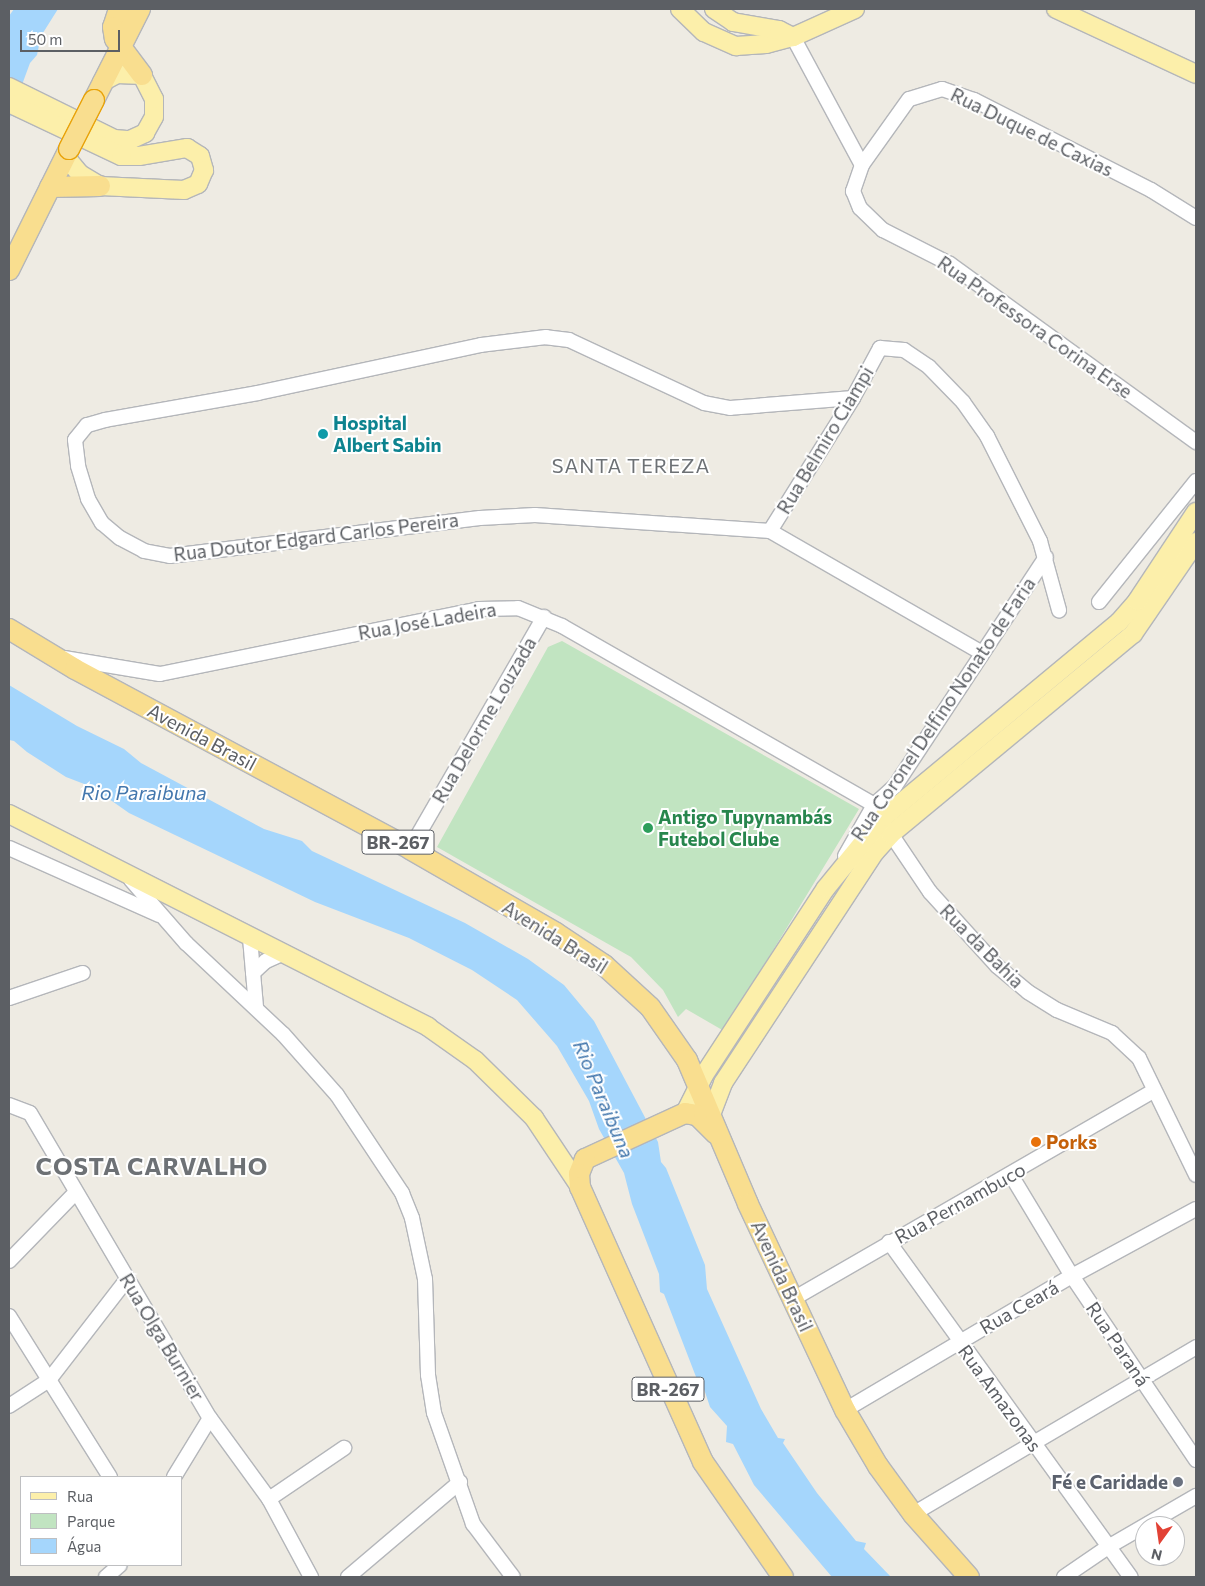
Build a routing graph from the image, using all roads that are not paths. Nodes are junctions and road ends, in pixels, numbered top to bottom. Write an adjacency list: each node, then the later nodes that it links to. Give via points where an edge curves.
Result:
1 (119, 9): 8 (highway, via 113,28)
2 (140, 9): 8 (highway)
3 (680, 9): 7 (main road, via 704,32 736,46 766,44)
4 (714, 9): 7 (main road, via 733,22 779,30)
5 (855, 9): 7 (main road)
6 (1056, 9): 9 (main road)
7 (793, 37): 16 (street)
8 (120, 48): 10 (highway); 12 (highway)
9 (1196, 74)
10 (142, 75): 12 (main road, via 117,74); 14 (main road, via 154,99 154,117 145,134 130,140 114,139)
11 (9, 87): 14 (main road)
12 (98, 91): 15 (highway, bridge)
13 (9, 103): 14 (main road)
14 (44, 112): 17 (main road, via 121,156 187,148 194,151 203,163 202,178 192,188 184,190)
15 (67, 153): 17 (main road, via 80,174); 18 (highway)
16 (862, 165): 19 (street, Rua Duque de Caxias, via 909,99 942,89 983,104 1151,190); 22 (street, Rua Professora Corina Erse, via 853,191 860,208 883,230 950,264)
17 (100, 186): 18 (highway)
18 (50, 187): 20 (highway)
19 (1196, 218)
20 (9, 270)
21 (853, 398): 25 (street, Rua Belmiro Ciampi); 25 (street, Rua Doutor Edgard Carlos Pereira, via 730,408 704,403 569,340 546,337 481,346 258,393 105,420 87,425 75,440 78,466 88,499 102,523 144,551 170,556 536,514); 27 (street, Rua Belmiro Ciampi, via 880,348 904,350 930,367 963,402 1016,489)
22 (1196, 442)
23 (1196, 481): 28 (street)
24 (1196, 512): 34 (main road, via 1119,622)
25 (770, 531): 32 (street, Rua Doutor Edgard Carlos Pereira)
26 (1196, 542): 34 (main road, via 1133,634)
27 (1046, 557): 29 (street); 32 (street, Rua Coronel Delfino Nonato de Faria)
28 (1099, 602)
29 (1059, 610)
30 (544, 617): 33 (street, Rua José Ladeira, via 518,608 479,609 160,674); 35 (street, Rua José Ladeira); 39 (street, Rua Delorme Louzada)
31 (9, 629): 33 (highway, Avenida Brasil / BR-267)
32 (982, 653): 35 (street, Rua Coronel Delfino Nonato de Faria)
33 (54, 656): 39 (highway, Avenida Brasil / BR-267)
34 (986, 745): 35 (main road); 37 (main road, Rua Coronel Delfino Nonato de Faria)
35 (879, 811): 46 (main road, Rua Coronel Delfino Nonato de Faria, via 826,888)
36 (9, 814): 40 (main road)
37 (891, 834): 49 (main road, Rua Coronel Delfino Nonato de Faria, via 846,895); 52 (street, Rua da Bahia, via 930,892 997,966 1028,992 1057,1010 1112,1033 1139,1058)
38 (9, 848): 41 (street)
39 (410, 849): 50 (highway, Avenida Brasil / BR-267, via 556,933 604,965 650,1007)
40 (118, 870): 41 (street, via 139,887); 42 (main road)
41 (161, 916): 48 (street)
42 (250, 938): 43 (main road); 45 (street)
43 (282, 954): 45 (street, via 266,961); 57 (main road, via 443,1038 495,1080 534,1118)
44 (83, 973): 47 (street)
45 (253, 973): 48 (street)
46 (759, 996): 49 (main road, via 764,1004); 51 (main road, Rua Coronel Delfino Nonato de Faria, via 704,1075)
47 (9, 998)
48 (256, 1006): 82 (street, via 336,1095 402,1193 412,1218 425,1279 428,1375 434,1413)
49 (774, 1006): 54 (main road, Rua Coronel Delfino Nonato de Faria, via 723,1083)
50 (688, 1060): 51 (highway, Avenida Brasil / BR-267); 55 (highway, BR-267, via 691,1090)
51 (700, 1087): 54 (highway, Avenida Brasil / BR-267); 55 (main road, Rua Coronel Delfino Nonato de Faria)
52 (1153, 1091): 59 (street, Rua Pernambuco); 60 (street, Rua da Bahia)
53 (9, 1105): 62 (street, Rua Olga Burnier, via 30,1113)
54 (712, 1112): 56 (highway, Avenida Brasil / BR-267)
55 (678, 1116): 56 (highway, via 697,1115); 58 (highway)
56 (722, 1143): 68 (highway, Avenida Brasil / BR-267)
57 (556, 1147): 58 (main road, via 572,1157); 61 (main road)
58 (589, 1157): 61 (highway, via 579,1174)
59 (1011, 1175): 64 (street, Rua Pernambuco); 66 (street, Rua Paraná)
60 (1196, 1175)
61 (580, 1186): 92 (highway, BR-267, via 699,1454)
62 (76, 1192): 65 (street); 67 (street, Rua Olga Burnier)
63 (1196, 1209): 66 (street, Rua Ceará)
64 (889, 1242): 68 (street, Rua Pernambuco); 70 (street, Rua Amazonas)
65 (9, 1261)
66 (1072, 1276): 70 (street, Rua Ceará); 72 (street, Rua Paraná)
67 (127, 1279): 73 (street); 76 (street, Rua Olga Burnier)
68 (793, 1299): 75 (highway, Avenida Brasil / BR-267)
69 (9, 1316): 73 (street)
70 (960, 1342): 75 (street, Rua Ceará); 77 (street, Rua Amazonas)
71 (1196, 1348): 72 (street)
72 (1140, 1378): 77 (street); 79 (street, Rua Paraná)
73 (49, 1380): 74 (street); 80 (street)
74 (9, 1406)
75 (845, 1410): 85 (highway, Avenida Brasil / BR-267, via 878,1466)
76 (210, 1418): 81 (street); 84 (street, Rua Olga Burnier)
77 (1033, 1443): 85 (street); 86 (street, Rua Amazonas)
78 (344, 1448): 84 (street)
79 (1196, 1460)
80 (109, 1476)
81 (175, 1476)
82 (460, 1482): 90 (street); 91 (street, via 473,1524)
83 (1196, 1496): 86 (street)
84 (269, 1499): 89 (street, Rua Olga Burnier)
85 (913, 1514): 93 (highway, Avenida Brasil / BR-267)
86 (1108, 1547): 94 (street); 95 (street, Rua Amazonas)
87 (119, 1566): 88 (street)
88 (106, 1577)
89 (311, 1577)
90 (348, 1577)
91 (513, 1577)
92 (782, 1577)
93 (969, 1577)
94 (1064, 1577)
95 (1130, 1577)

